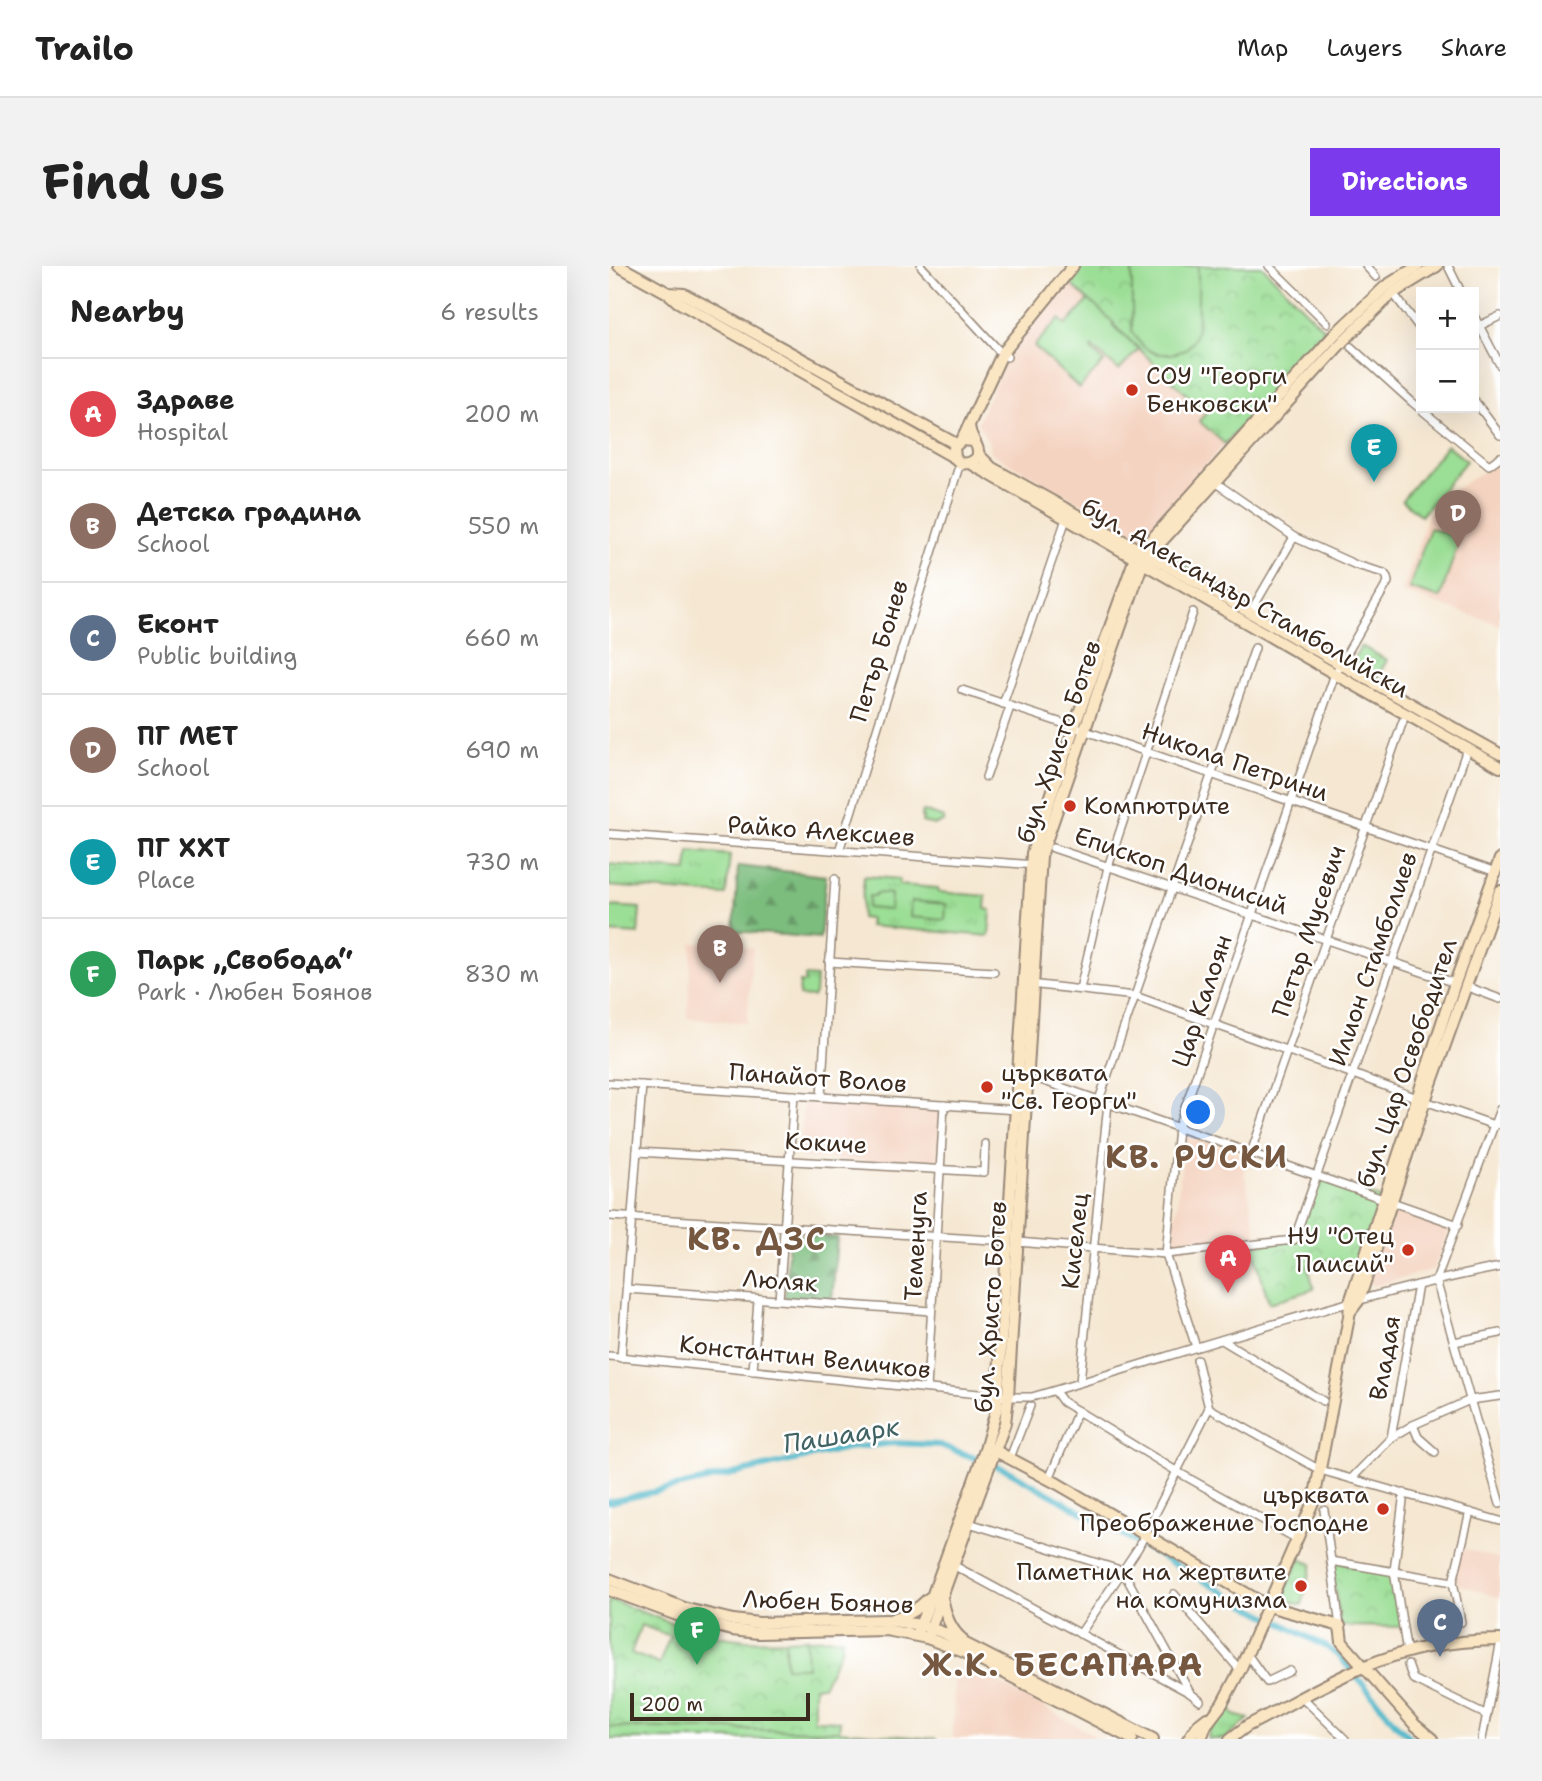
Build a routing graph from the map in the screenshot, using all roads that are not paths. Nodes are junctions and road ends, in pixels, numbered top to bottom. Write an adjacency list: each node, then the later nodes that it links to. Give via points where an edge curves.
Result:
1 (619, 266): 9 (street, бул. Александър Стамболийски)
2 (921, 266): 19 (street)
3 (1073, 266): 19 (street)
4 (1269, 266): 15 (street)
5 (1366, 266): 10 (street)
6 (1418, 266): 29 (street, бул. Христо Ботев, via 1386,286 1336,332)
7 (1437, 266): 13 (street, бул. Христо Ботев)
8 (1448, 266): 11 (street)
9 (632, 269): 12 (street, бул. Александър Стамболийски)
10 (1377, 277)
11 (1458, 287)
12 (668, 292): 23 (street, бул. Александър Стамболийски, via 684,294); 25 (street, бул. Александър Стамболийски, via 678,302)
13 (1393, 293): 16 (street); 26 (street, бул. Христо Ботев, via 1344,340)
14 (1500, 316): 17 (street)
15 (1327, 323)
16 (1416, 323)
17 (1479, 326): 20 (street)
18 (1351, 347): 24 (street, via 1489,465)
19 (1005, 356): 23 (street)
20 (1500, 365)
21 (1479, 407): 22 (street)
22 (1500, 435)
23 (964, 442): 25 (street, via 953,451); 25 (street, via 977,447)
24 (1500, 457)
25 (966, 460): 27 (street, бул. Александър Стамболийски); 29 (street, бул. Александър Стамболийски, via 992,468); 49 (street, Петър Бонев)
26 (1216, 483): 28 (street); 29 (street, бул. Христо Ботев)
27 (1066, 519): 29 (street, бул. Александър Стамболийски); 35 (street)
28 (1294, 537): 31 (street); 33 (street, Цар Калоян, via 1387,577)
29 (1142, 556): 31 (street, бул. Александър Стамболийски); 33 (street, бул. Александър Стамболийски); 37 (street, бул. Христо Ботев)
30 (1192, 612): 38 (street)
31 (1250, 612): 33 (street, бул. Александър Стамболийски)
32 (1255, 648): 42 (street)
33 (1337, 669): 39 (street, бул. Александър Стамболийски); 41 (street, бул. Александър Стамболийски); 44 (street, Цар Калоян)
34 (962, 690): 35 (street, Никола Петрини)
35 (1006, 705): 37 (street, Никола Петрини); 43 (street)
36 (1403, 721): 45 (street, Петър Мусевич)
37 (1080, 729): 38 (street, Никола Петрини); 51 (street, бул. Христо Ботев, via 1035,841)
38 (1146, 752): 42 (street, Никола Петрини); 52 (street)
39 (1500, 754)
40 (1465, 755): 48 (street, Илион Стамболиев)
41 (1500, 767)
42 (1211, 774): 44 (street, Никола Петрини); 55 (street)
43 (986, 777)
44 (1291, 802): 45 (street, Никола Петрини); 57 (street, Цар Калоян)
45 (1366, 827): 48 (street, Никола Петрини); 58 (street, Петър Мусевич)
46 (609, 834): 49 (street, Райко Алексиев)
47 (1053, 848): 52 (street, Епископ Дионисий)
48 (1432, 850): 53 (street, Никола Петрини); 60 (street, Илион Стамболиев)
49 (839, 851): 51 (street, Райко Алексиев)
50 (1500, 859): 53 (street, бул. Цар Освободител)
51 (1035, 865): 62 (street, бул. Христо Ботев)
52 (1108, 867): 55 (street, Епископ Дионисий); 64 (street)
53 (1496, 872): 63 (street, бул. Цар Освободител)
54 (835, 879): 59 (street)
55 (1172, 888): 57 (street, Епископ Дионисий); 65 (street)
56 (1500, 891): 63 (street, бул. Цар Освободител)
57 (1252, 915): 58 (street, Епископ Дионисий); 67 (street, Цар Калоян)
58 (1326, 940): 60 (street, Епископ Дионисий); 68 (street, Петър Мусевич)
59 (829, 962): 61 (street); 74 (street)
60 (1392, 962): 63 (street, Епископ Дионисий); 69 (street, Илион Стамболиев)
61 (994, 972)
62 (1028, 983): 64 (street); 80 (street, бул. Христо Ботев)
63 (1460, 985): 66 (street, Епископ Дионисий); 76 (street, бул. Цар Освободител)
64 (1080, 989): 65 (street)
65 (1135, 996): 67 (street); 75 (street)
66 (1500, 999)
67 (1214, 1025): 68 (street); 82 (street, Цар Калоян)
68 (1287, 1051): 69 (street); 85 (street, Петър Мусевич)
69 (1353, 1074): 76 (street); 88 (street, Илион Стамболиев)
70 (1041, 1080): 75 (street)
71 (609, 1083): 72 (street, Панайот Волов)
72 (642, 1085): 73 (street, Панайот Волов); 84 (street)
73 (794, 1096): 74 (street, Панайот Волов); 86 (street)
74 (821, 1097): 78 (street, Панайот Волов)
75 (1099, 1100): 77 (street)
76 (1421, 1100): 81 (street); 89 (street, бул. Цар Освободител); 101 (street, бул. Цар Освободител)
77 (1108, 1103): 82 (street); 97 (street, Киселец)
78 (944, 1105): 80 (street, Панайот Волов); 87 (street, Теменуга)
79 (1500, 1109): 81 (street)
80 (1020, 1111): 96 (street, бул. Христо Ботев)
81 (1497, 1124): 93 (street)
82 (1178, 1128): 85 (street); 98 (street, Цар Калоян)
83 (985, 1144): 87 (street, Кокиче, via 984,1172)
84 (637, 1152): 86 (street, Кокиче); 92 (street)
85 (1251, 1153): 88 (street)
86 (789, 1160): 87 (street, Кокиче); 94 (street)
87 (940, 1169): 95 (street, Теменуга)
88 (1317, 1176): 89 (street); 98 (street, Илион Стамболиев, via 1294,1240)
89 (1383, 1199): 107 (street, бул. Цар Освободител)
90 (1395, 1203): 93 (street)
91 (609, 1216): 92 (street)
92 (632, 1217): 94 (street); 103 (street)
93 (1458, 1225): 100 (street)
94 (785, 1227): 95 (street); 106 (street)
95 (936, 1237): 96 (street); 108 (street, Теменуга)
96 (1012, 1241): 97 (street); 120 (street, бул. Христо Ботев)
97 (1094, 1247): 98 (street); 117 (street, Киселец)
98 (1166, 1254): 112 (street, Цар Калоян)
99 (1500, 1267): 100 (street, Константин Величков)
100 (1436, 1280): 102 (street, Константин Величков); 111 (street)
101 (1364, 1284): 104 (street); 107 (street, бул. Цар Освободител)
102 (1417, 1284): 104 (street, Константин Величков); 128 (street, Владая)
103 (627, 1289): 105 (street, Люляк); 114 (street)
104 (1374, 1296): 107 (street, Константин Величков)
105 (758, 1299): 106 (street, Люляк); 116 (street)
106 (779, 1300): 108 (street, Люляк)
107 (1353, 1305): 110 (street, Константин Величков); 133 (street, бул. Цар Освободител)
108 (931, 1311): 118 (street, Теменуга)
109 (1500, 1333): 111 (street)
110 (1222, 1340): 112 (street, Константин Величков); 123 (street)
111 (1454, 1342): 122 (street)
112 (1196, 1347): 117 (street, Константин Величков)
113 (609, 1356): 114 (street, Константин Величков)
114 (621, 1358): 116 (street, Константин Величков)
115 (1197, 1360): 125 (street)
116 (753, 1371): 118 (street, Константин Величков)
117 (1080, 1382): 119 (street, Константин Величков)
118 (927, 1388): 120 (street, Константин Величков)
119 (1055, 1391): 120 (street, Константин Величков, via 1032,1397); 126 (street)
120 (1003, 1396): 129 (street, бул. Христо Ботев, via 1005,1423)
121 (1500, 1396): 122 (street)
122 (1470, 1400): 127 (street); 135 (street)
123 (1323, 1401)
124 (1030, 1406): 131 (street)
125 (1209, 1408): 133 (street); 134 (street)
126 (1078, 1411): 134 (street); 136 (street)
127 (1413, 1425): 128 (street); 130 (street, via 1418,1437)
128 (1391, 1438): 137 (street)
129 (990, 1450): 131 (street); 132 (street, бул. Христо Ботев)
130 (1435, 1452)
131 (1010, 1458): 136 (street)
132 (985, 1466): 143 (street, бул. Христо Ботев); 154 (street, бул. Христо Ботев)
133 (1320, 1470): 137 (street); 145 (street, бул. Цар Освободител, via 1314,1500)
134 (1176, 1471): 144 (street); 145 (street)
135 (1496, 1475): 139 (street)
136 (1049, 1479): 144 (street)
137 (1351, 1479): 138 (street)
138 (1404, 1493): 141 (street); 149 (street)
139 (1500, 1504)
140 (1324, 1510): 146 (street)
141 (1470, 1512): 142 (street); 151 (street)
142 (1500, 1521)
143 (969, 1523): 147 (street, бул. Христо Ботев); 148 (street)
144 (1144, 1535): 148 (street); 156 (street)
145 (1297, 1539): 156 (street, бул. Цар Освободител)
146 (1331, 1561): 149 (street); 159 (street)
147 (953, 1566): 154 (street, бул. Христо Ботев); 161 (street)
148 (1123, 1571): 161 (street); 171 (street)
149 (1394, 1571): 151 (street); 165 (street)
150 (609, 1579): 155 (street, Любен Боянов)
151 (1453, 1581): 158 (street)
152 (609, 1590): 155 (street, Любен Боянов)
153 (1174, 1594): 168 (street)
154 (937, 1595): 157 (street, via 910,1613); 160 (street, бул. Христо Ботев); 163 (street, via 949,1623)
155 (655, 1601): 157 (street, Любен Боянов, via 746,1622); 160 (street, Любен Боянов, via 685,1618 745,1632)
156 (1268, 1606): 159 (street); 166 (street, бул. Цар Освободител)
157 (886, 1620): 160 (street, Любен Боянов)
158 (1461, 1622)
159 (1340, 1626): 169 (street, via 1342,1642)
160 (924, 1631): 163 (street, Любен Боянов); 178 (street, Любен Боянов)
161 (1080, 1634): 171 (street)
162 (1500, 1640): 165 (street, via 1466,1641)
163 (970, 1645): 179 (street, Любен Боянов)
164 (1500, 1646): 172 (street)
165 (1407, 1653): 169 (street)
166 (1247, 1654): 168 (street, бул. Цар Освободител); 170 (street, via 1268,1682)
167 (1408, 1665): 176 (street, via 1413,1679)
168 (1240, 1670): 177 (street, бул. Цар Освободител)
169 (1357, 1670): 174 (street); 184 (street)
170 (1290, 1671)
171 (1191, 1693): 175 (street)
172 (1491, 1696): 173 (street); 176 (street)
173 (1500, 1697)
174 (1302, 1698): 182 (street); 183 (street)
175 (1201, 1701)
176 (1487, 1714): 185 (street)
177 (1213, 1715): 180 (street, бул. Цар Освободител); 181 (street, бул. Цар Освободител)
178 (1132, 1739)
179 (1153, 1739)
180 (1188, 1739)
181 (1201, 1739)
182 (1230, 1739)
183 (1345, 1739)
184 (1432, 1739)
185 (1482, 1739)

